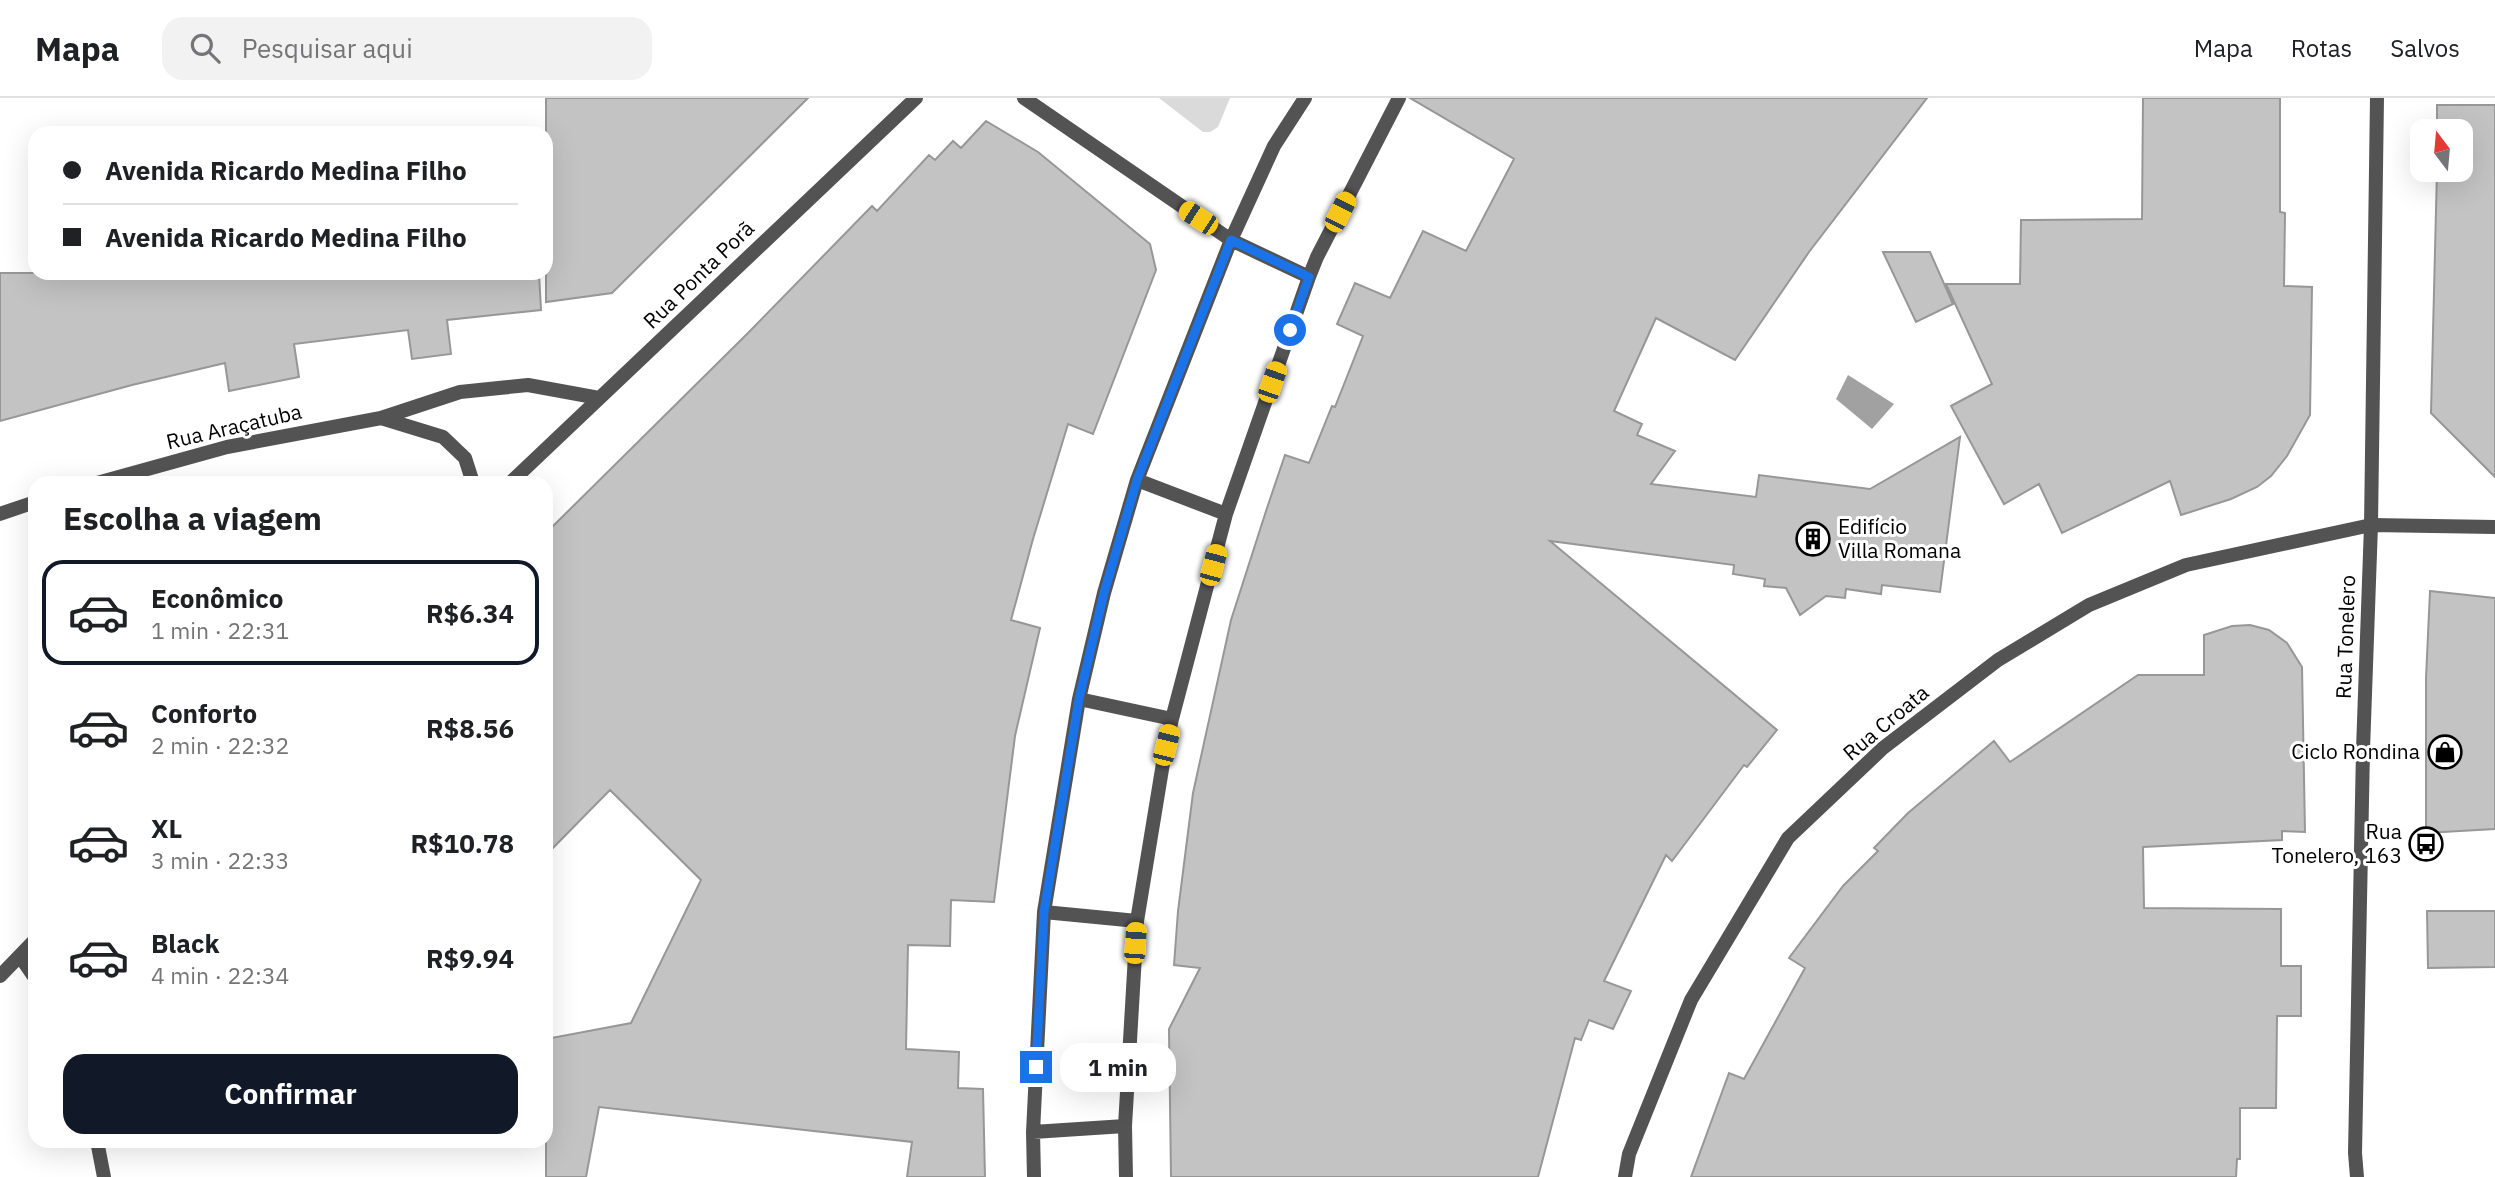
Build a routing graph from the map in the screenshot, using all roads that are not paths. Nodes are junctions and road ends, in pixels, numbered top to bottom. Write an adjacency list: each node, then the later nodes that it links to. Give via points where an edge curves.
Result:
1 (916, 98): 8 (street, Rua Ponta Porã)
2 (1024, 98): 6 (street)
3 (1305, 98): 6 (street, via 1274,146)
4 (1399, 98): 7 (street)
5 (2377, 98): 17 (street, Rua Tonelero)
6 (1231, 240): 7 (street); 13 (street)
7 (1309, 277): 16 (street)
8 (599, 398): 9 (street, Rua Araçatuba, via 528,385 460,392); 12 (street, Rua Ponta Porã)
9 (381, 418): 10 (street, Rua Araçatuba, via 227,447); 11 (street, Rua Araçatuba, via 443,437 465,458)
10 (122, 476)
11 (471, 476)
12 (517, 476)
13 (1137, 480): 16 (street); 19 (street)
14 (28, 504): 15 (street)
15 (0, 514)
16 (1226, 514): 20 (street)
17 (2371, 525): 18 (street, Rua Croata); 33 (street, Rua Croata, via 2186,565 2089,605 1998,660 1883,748 1788,838 1691,1000 1629,1154); 34 (street, Rua Tonelero)
18 (2495, 527)
19 (1079, 699): 20 (street); 21 (street)
20 (1172, 719): 22 (street)
21 (1044, 912): 22 (street); 28 (street)
22 (1137, 921): 27 (street)
23 (28, 947): 24 (street)
24 (20, 956): 25 (street); 26 (street)
25 (28, 968)
26 (0, 976)
27 (1125, 1126): 28 (street); 32 (street)
28 (1033, 1132): 31 (street)
29 (98, 1148): 30 (street)
30 (104, 1177)
31 (1034, 1177)
32 (1126, 1177)
33 (1625, 1177)
34 (2357, 1177)

